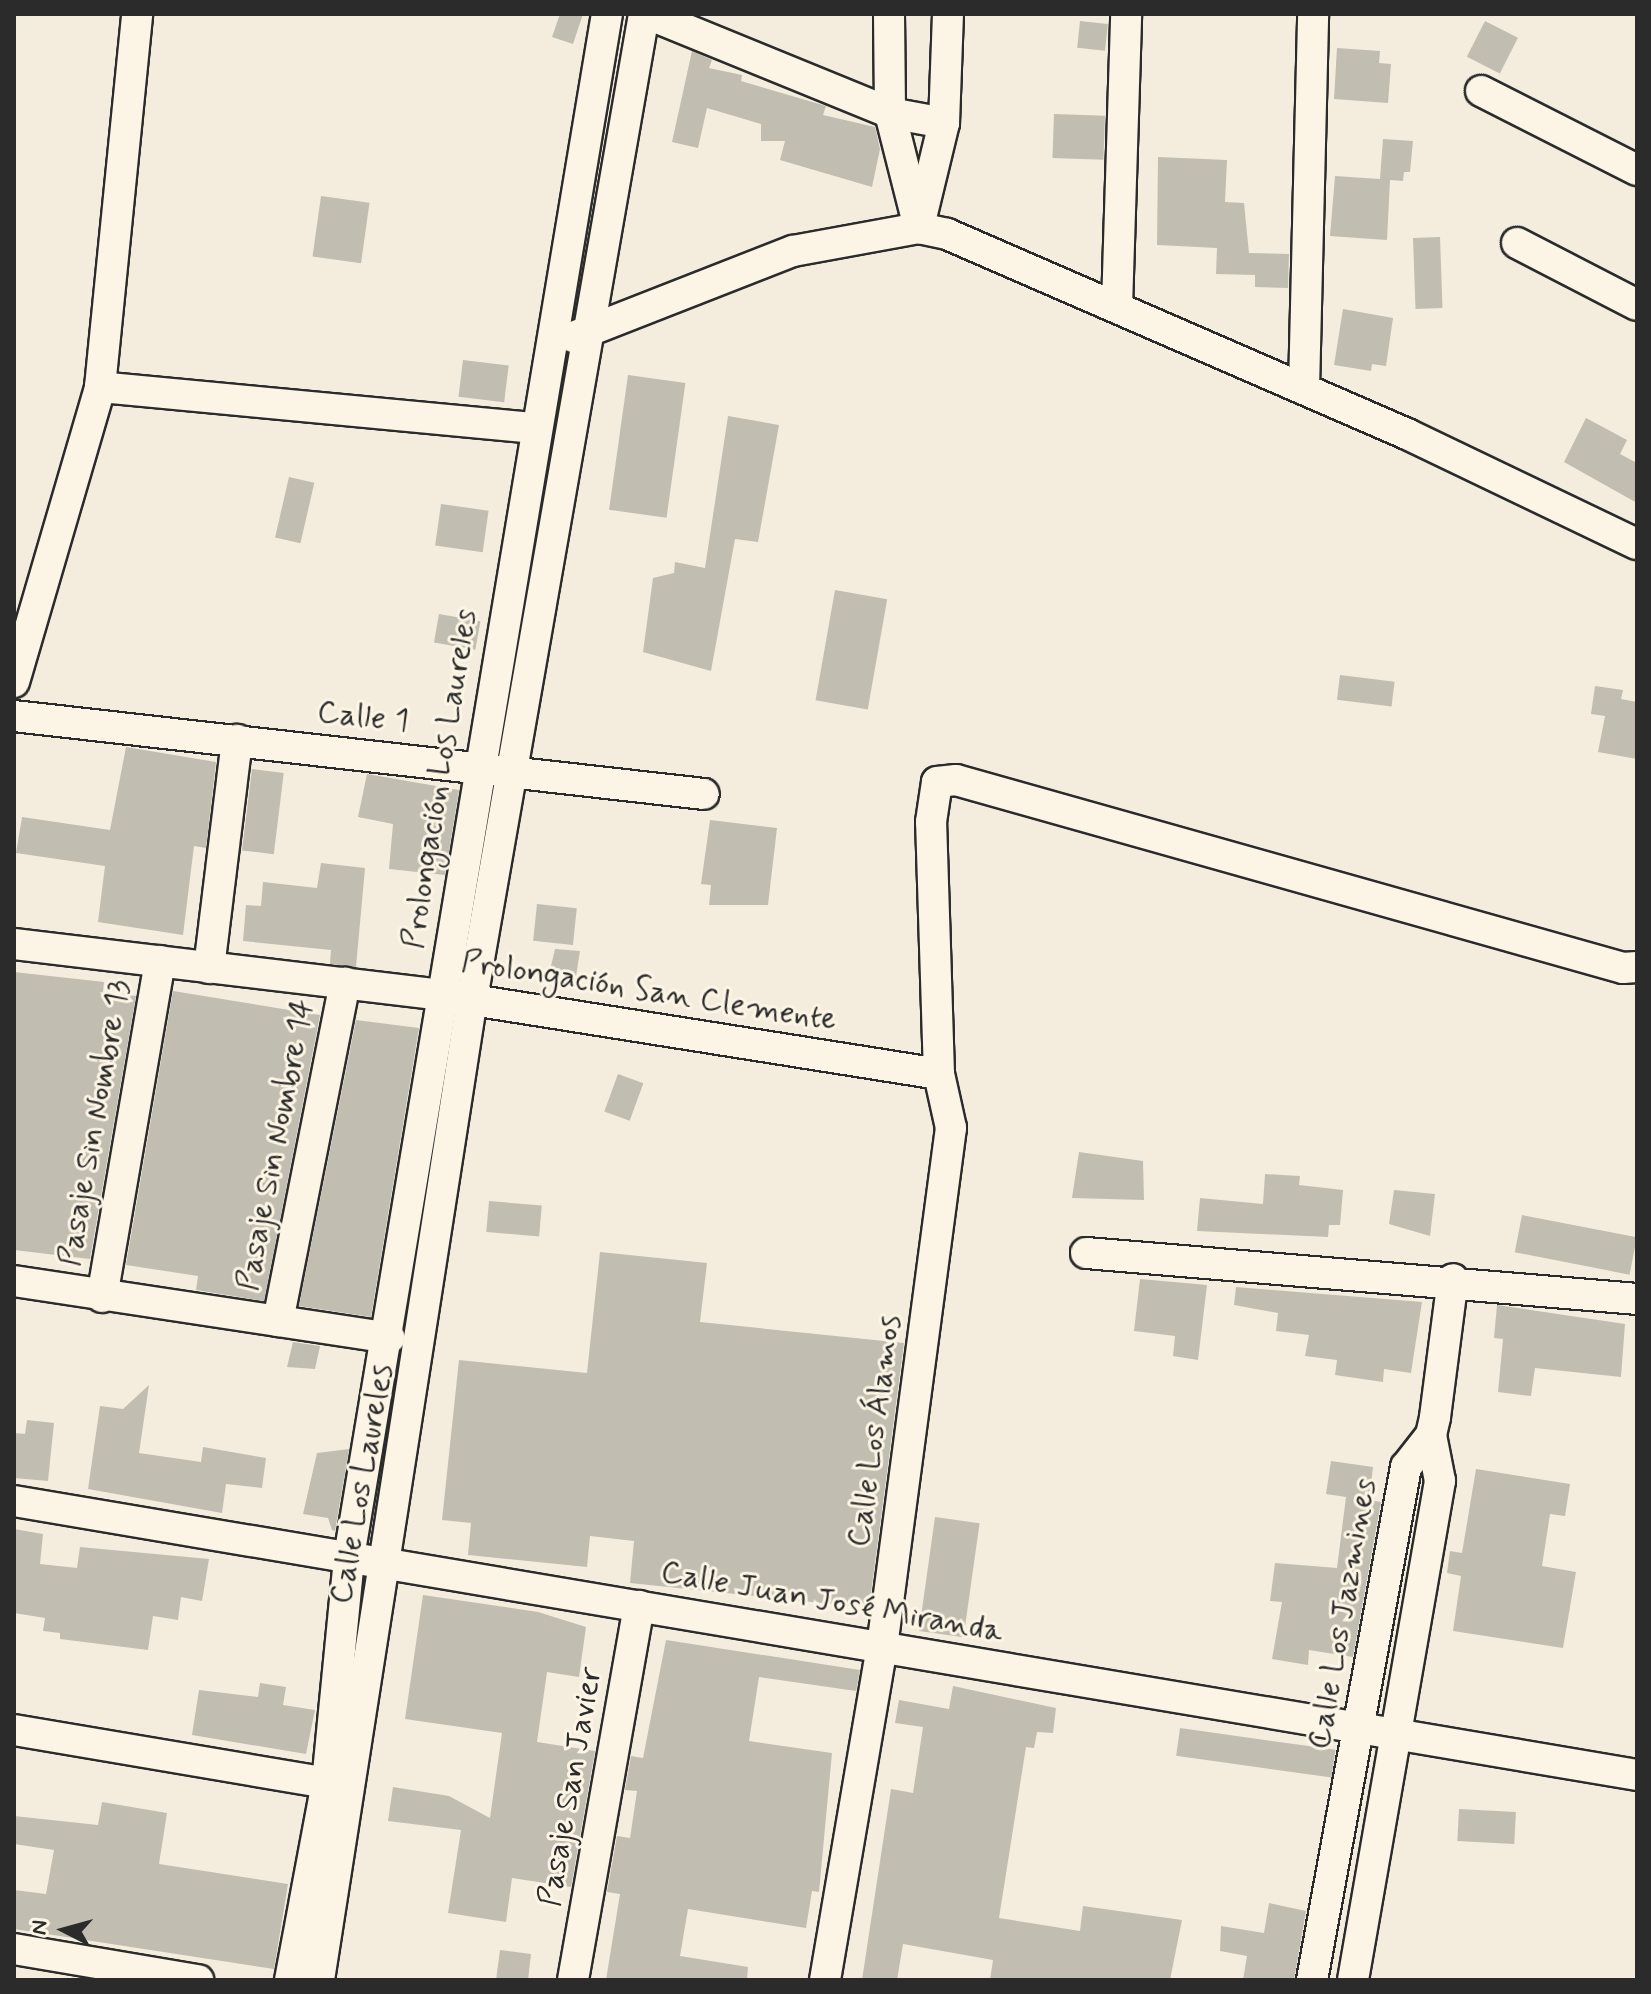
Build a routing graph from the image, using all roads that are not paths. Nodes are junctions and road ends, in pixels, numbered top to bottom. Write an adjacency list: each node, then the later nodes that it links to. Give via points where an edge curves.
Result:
1 (137, 14): 18 (street)
2 (607, 14): 17 (street, Prolongación Los Laureles)
3 (646, 14): 9 (street); 16 (street, Prolongación Los Laureles)
4 (889, 14): 9 (street)
5 (948, 14): 10 (street)
6 (1126, 14): 15 (street)
7 (1313, 14): 19 (street)
8 (1481, 91): 11 (street)
9 (890, 113): 10 (street); 12 (street)
10 (944, 123): 12 (street)
11 (1637, 170)
12 (919, 228): 15 (street); 16 (street, via 793,251)
13 (1517, 243): 14 (street)
14 (1637, 305)
15 (1117, 307): 19 (street)
16 (585, 331): 17 (street); 26 (street, Prolongación Los Laureles)
17 (549, 347): 20 (street, Prolongación Los Laureles)
18 (100, 387): 20 (street); 22 (street)
19 (1304, 389): 21 (street)
20 (536, 428): 25 (street, Prolongación Los Laureles)
21 (1637, 544)
22 (14, 682)
23 (14, 716): 24 (street, Calle 1)
24 (237, 740): 25 (street, Calle 1); 31 (street)
25 (478, 765): 26 (street, Calle 1); 33 (street, Prolongación Los Laureles)
26 (511, 770): 27 (street, Calle 1); 34 (street, Prolongación Los Laureles)
27 (704, 794)
28 (14, 944): 29 (street, Prolongación San Clemente)
29 (160, 961): 31 (street, Prolongación San Clemente); 39 (street, Pasaje Sin Nombre 13)
30 (1637, 967): 35 (street, via 1623,968 1531,937 944,780 932,790 931,822)
31 (209, 968): 32 (street, Prolongación San Clemente)
32 (345, 983): 33 (street, Prolongación San Clemente); 41 (street, Pasaje Sin Nombre 14)
33 (441, 995): 34 (street, Prolongación San Clemente); 42 (street, Prolongación Los Laureles)
34 (472, 999): 35 (street, Prolongación San Clemente); 46 (street, Calle Los Laureles)
35 (939, 1074): 48 (street, Calle Los Álamos, via 951,1128)
36 (1086, 1253): 37 (street)
37 (1453, 1279): 40 (street); 43 (street)
38 (14, 1281): 39 (street)
39 (102, 1297): 41 (street)
40 (1637, 1299)
41 (278, 1321): 42 (street)
42 (390, 1338): 45 (street, Prolongación Los Laureles)
43 (1431, 1435): 49 (street, Calle Los Jazmines, via 1406,1467); 51 (street, via 1440,1481)
44 (14, 1501): 45 (street, Calle Juan José Miranda)
45 (349, 1557): 46 (street, Calle Juan José Miranda); 53 (street, Calle Los Laureles)
46 (384, 1564): 47 (street, Calle Juan José Miranda); 57 (street, Calle Los Laureles)
47 (639, 1606): 48 (street, Calle Juan José Miranda); 58 (street, Pasaje San Javier)
48 (882, 1647): 49 (street, Calle Juan José Miranda); 59 (street, Calle Los Álamos)
49 (1358, 1728): 51 (street, Calle Juan José Miranda); 60 (street, Calle Los Jazmines)
50 (14, 1730): 53 (street)
51 (1398, 1735): 52 (street, Calle Juan José Miranda); 61 (street)
52 (1637, 1775)
53 (327, 1783): 56 (street, Calle Los Laureles)
54 (14, 1949): 55 (street)
55 (198, 1980)
56 (290, 1980)
57 (319, 1980)
58 (573, 1980)
59 (825, 1980)
60 (1312, 1980)
61 (1353, 1980)

